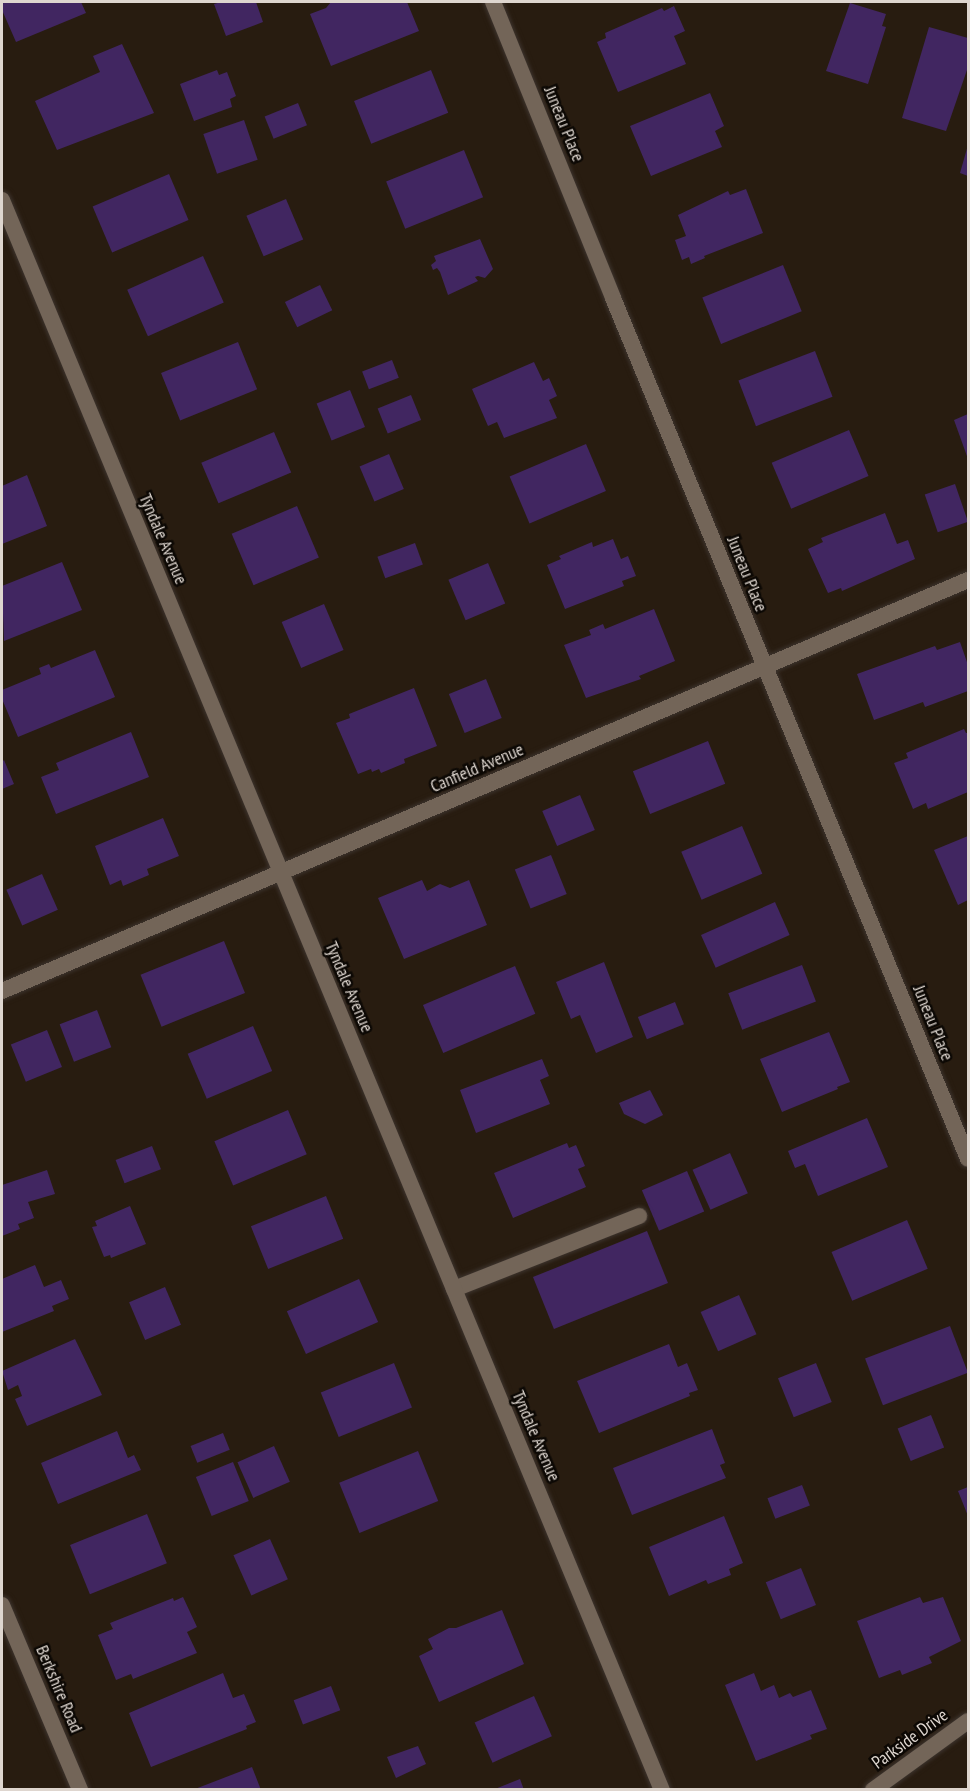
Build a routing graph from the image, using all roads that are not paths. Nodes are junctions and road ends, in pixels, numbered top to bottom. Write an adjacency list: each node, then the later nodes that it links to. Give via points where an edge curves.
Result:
1 (493, 2): 4 (street, Juneau Place)
2 (2, 200): 5 (street, Tyndale Avenue)
3 (969, 580): 4 (street, Canfield Avenue)
4 (765, 667): 5 (street, Canfield Avenue); 7 (street, Juneau Place)
5 (280, 873): 6 (street, Canfield Avenue); 9 (street, Tyndale Avenue)
6 (2, 991)
7 (969, 1159)
8 (639, 1216): 9 (street)
9 (454, 1289): 13 (street, Tyndale Avenue)
10 (2, 1605): 12 (street, Berkshire Road)
11 (969, 1721): 14 (street, Parkside Drive)
12 (80, 1790)
13 (662, 1790)
14 (873, 1790)

